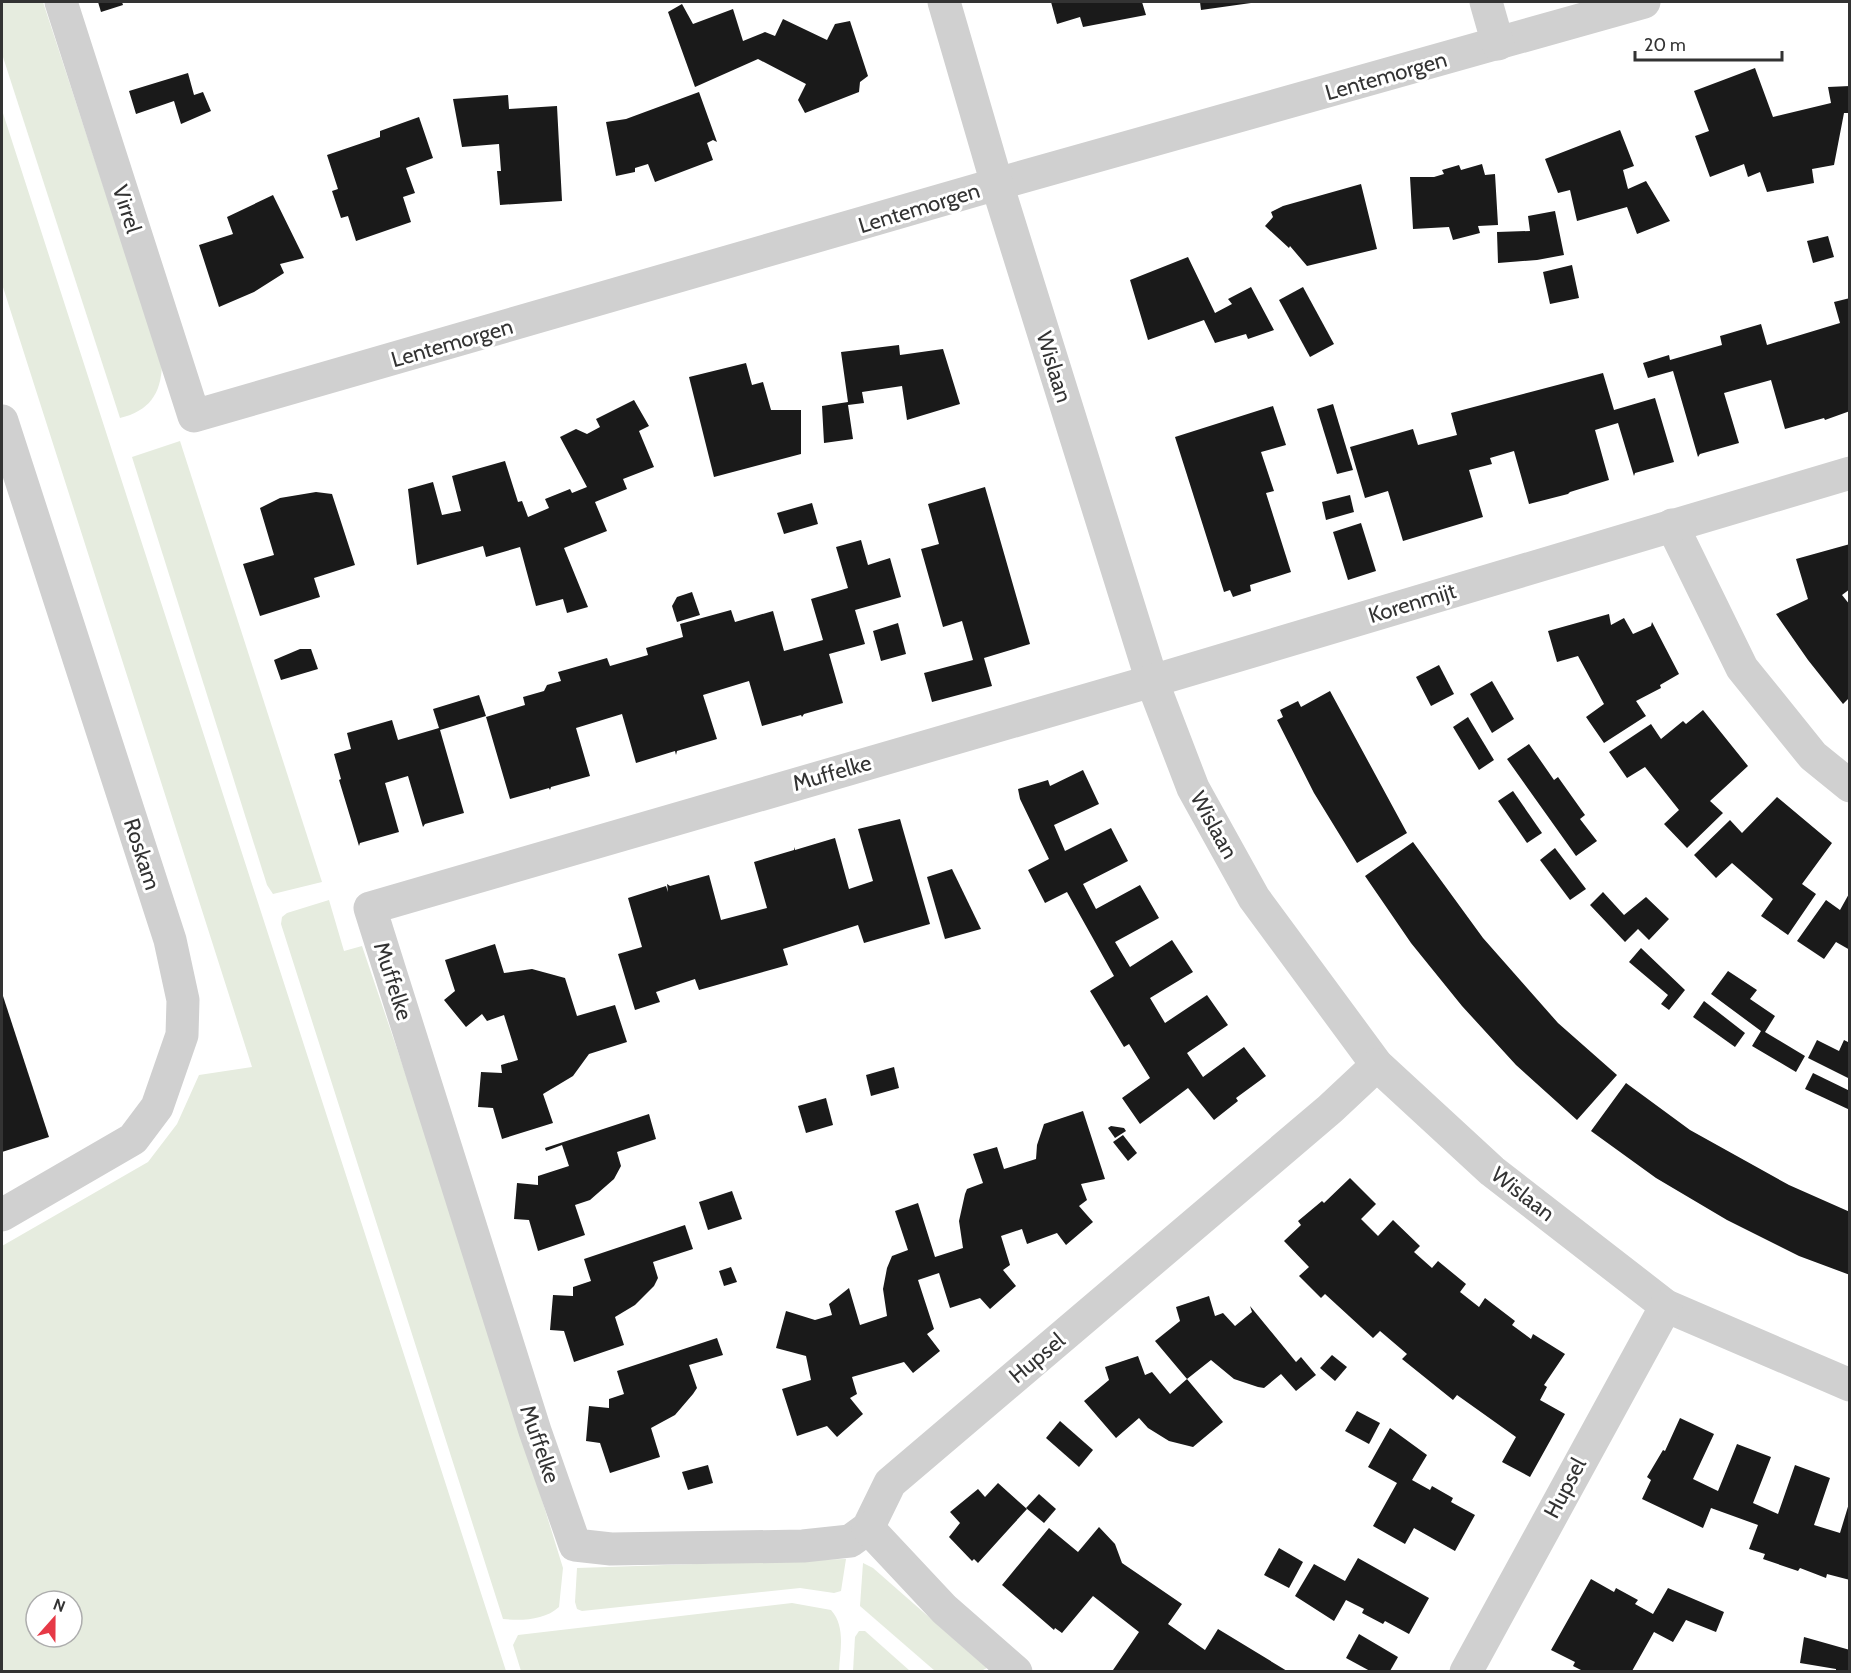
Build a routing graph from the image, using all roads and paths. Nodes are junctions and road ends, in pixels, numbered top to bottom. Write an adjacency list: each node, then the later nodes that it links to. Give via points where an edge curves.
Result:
1 (61, 2): 7 (street, Virrel)
2 (944, 2): 6 (street, Wislaan)
3 (1486, 2): 5 (street)
4 (1644, 2): 5 (street, Lentemorgen)
5 (1498, 44): 6 (street, Lentemorgen)
6 (997, 184): 7 (street, Lentemorgen); 12 (street, Wislaan)
7 (194, 417)
8 (2, 421): 9 (street, Roskam)
9 (8, 466): 15 (street, Roskam, via 171,940 183,1000 182,1035 170,1072 157,1107 133,1139)
10 (1850, 472): 11 (street, Korenmijt)
11 (1672, 525): 12 (street, Korenmijt); 13 (street, via 1742,668 1813,756)
12 (1152, 681): 14 (street, Wislaan, via 1193,788 1254,898); 18 (street, Muffelke, via 370,908 535,1431 575,1545 611,1550 803,1546 850,1541)
13 (1850, 786)
14 (1377, 1065): 16 (street, Wislaan, via 1492,1171); 18 (street, Hupsel, via 890,1483)
15 (2, 1215)
16 (1666, 1306): 17 (street, Wislaan); 20 (street, Hupsel)
17 (1850, 1385)
18 (868, 1528): 19 (street, via 944,1609)
19 (1016, 1671)
20 (1466, 1671)

